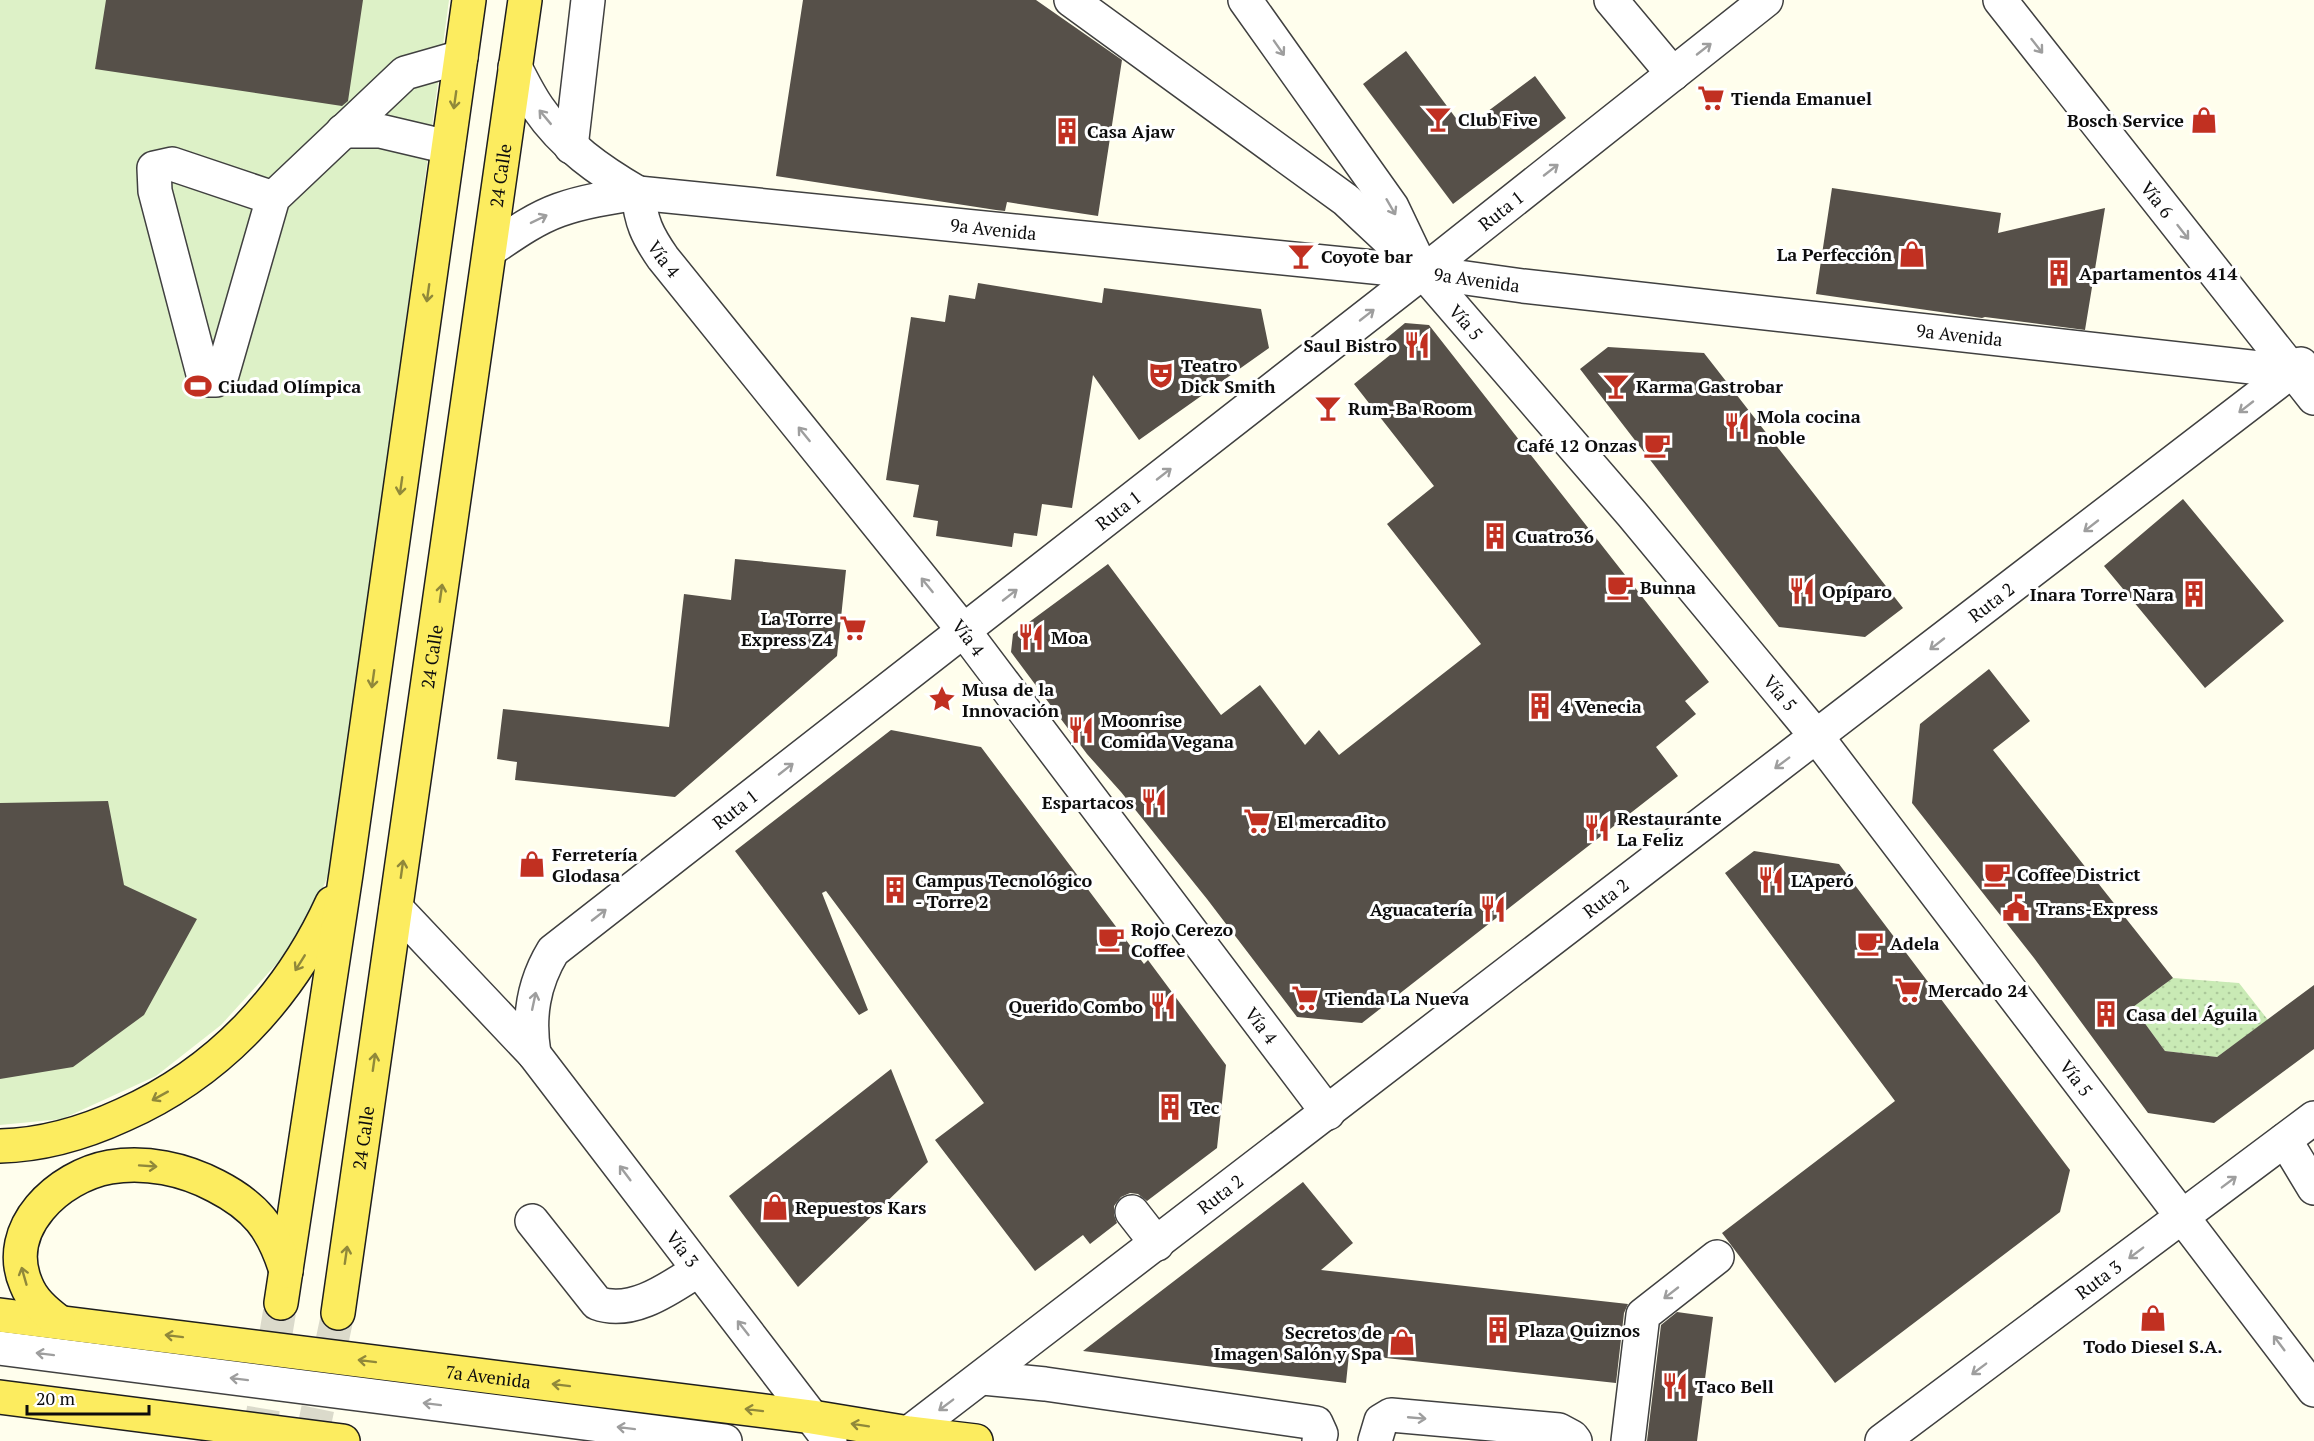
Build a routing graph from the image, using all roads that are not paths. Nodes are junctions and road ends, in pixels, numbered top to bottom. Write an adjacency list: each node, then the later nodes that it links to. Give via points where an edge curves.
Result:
1 (469, 0): 9 (main road)
2 (525, 0): 10 (main road, 24 Calle)
3 (588, 0): 14 (street)
4 (1071, 0): 18 (street, via 1346,200)
5 (1245, 0): 18 (street, Vía 5, one-way to 18, via 1392,207)
6 (1611, 0): 11 (street)
7 (1766, 0): 11 (street, Ruta 1, one-way to 7)
8 (2001, 0): 19 (street, Vía 6, one-way to 19)
9 (461, 57): 12 (street, via 405,73); 13 (main road, one-way to 13)
10 (515, 67): 14 (street, 9a Avenida, one-way to 10, via 539,110); 17 (main road, 24 Calle)
11 (1673, 74): 18 (street, Ruta 1, one-way to 11)
12 (343, 131): 13 (street, via 380,132); 16 (street)
13 (448, 147): 23 (main road, one-way to 23)
14 (571, 147): 15 (street, 9a Avenida, via 603,173)
15 (638, 193): 17 (street, 9a Avenida, one-way to 15, via 523,227 559,210); 18 (street, 9a Avenida); 21 (street, Vía 4, one-way to 15, via 663,258 640,217)
16 (273, 198): 16 (street, via 172,164 154,168 155,191 203,374 209,380 222,375)
17 (490, 250): 24 (main road, 24 Calle, one-way to 17)
18 (1423, 272): 19 (street, 9a Avenida, via 1523,286); 21 (street, Ruta 1, one-way to 18); 22 (street, Vía 5, via 1632,514)
19 (2307, 366): 20 (street, Vía 6); 22 (street, Ruta 2, one-way to 22)
20 (2314, 398)
21 (964, 631): 25 (street, Ruta 1, one-way to 21, via 530,1030 532,1005 545,963 553,951); 26 (street, Vía 4)
22 (1817, 737): 26 (street, Ruta 2, one-way to 26); 32 (street, Vía 5)
23 (346, 874): 29 (main road, one-way to 29, via 315,940 292,977 223,1053 167,1093 101,1125 47,1141); 39 (main road, one-way to 23, via 35,1300 26,1285 21,1243 38,1210 52,1194 85,1174 110,1167 156,1166 201,1178 230,1193 259,1216 270,1231 281,1254 284,1288)
24 (396, 908): 25 (street, Vía 3); 37 (main road, 24 Calle, one-way to 24)
25 (534, 1054): 36 (street, Vía 3, one-way to 25)
26 (1328, 1113): 34 (street, Ruta 2)
27 (2314, 1118): 28 (street, Ruta 3)
28 (2285, 1140): 30 (street); 32 (street, Ruta 3, one-way to 28)
29 (0, 1146)
30 (2314, 1188)
31 (1132, 1212): 34 (street)
32 (2183, 1218): 42 (street, Vía 5, one-way to 32); 53 (street, Ruta 3, one-way to 53)
33 (532, 1221): 36 (street, via 597,1303 609,1308 658,1294)
34 (1157, 1244): 41 (street, Ruta 2)
35 (1717, 1257): 52 (street, one-way to 52, via 1643,1315)
36 (698, 1270): 44 (street, Vía 3, one-way to 36)
37 (338, 1313)
38 (0, 1315): 39 (main road, 7a Avenida)
39 (58, 1321): 44 (main road, 7a Avenida, one-way to 39)
40 (0, 1348): 47 (street, one-way to 40)
41 (983, 1378): 45 (street, Ruta 2, one-way to 45); 49 (street, via 1316,1423 1321,1434)
42 (2314, 1390)
43 (0, 1397): 46 (main road)
44 (821, 1429): 45 (main road, 7a Avenida, one-way to 44)
45 (903, 1437): 48 (main road, 7a Avenida)
46 (343, 1441)
47 (725, 1441)
48 (976, 1441)
49 (1319, 1441)
50 (1375, 1441): 51 (street, one-way to 51, via 1382,1421 1391,1415 1560,1430)
51 (1575, 1441)
52 (1628, 1441)
53 (1882, 1441)

